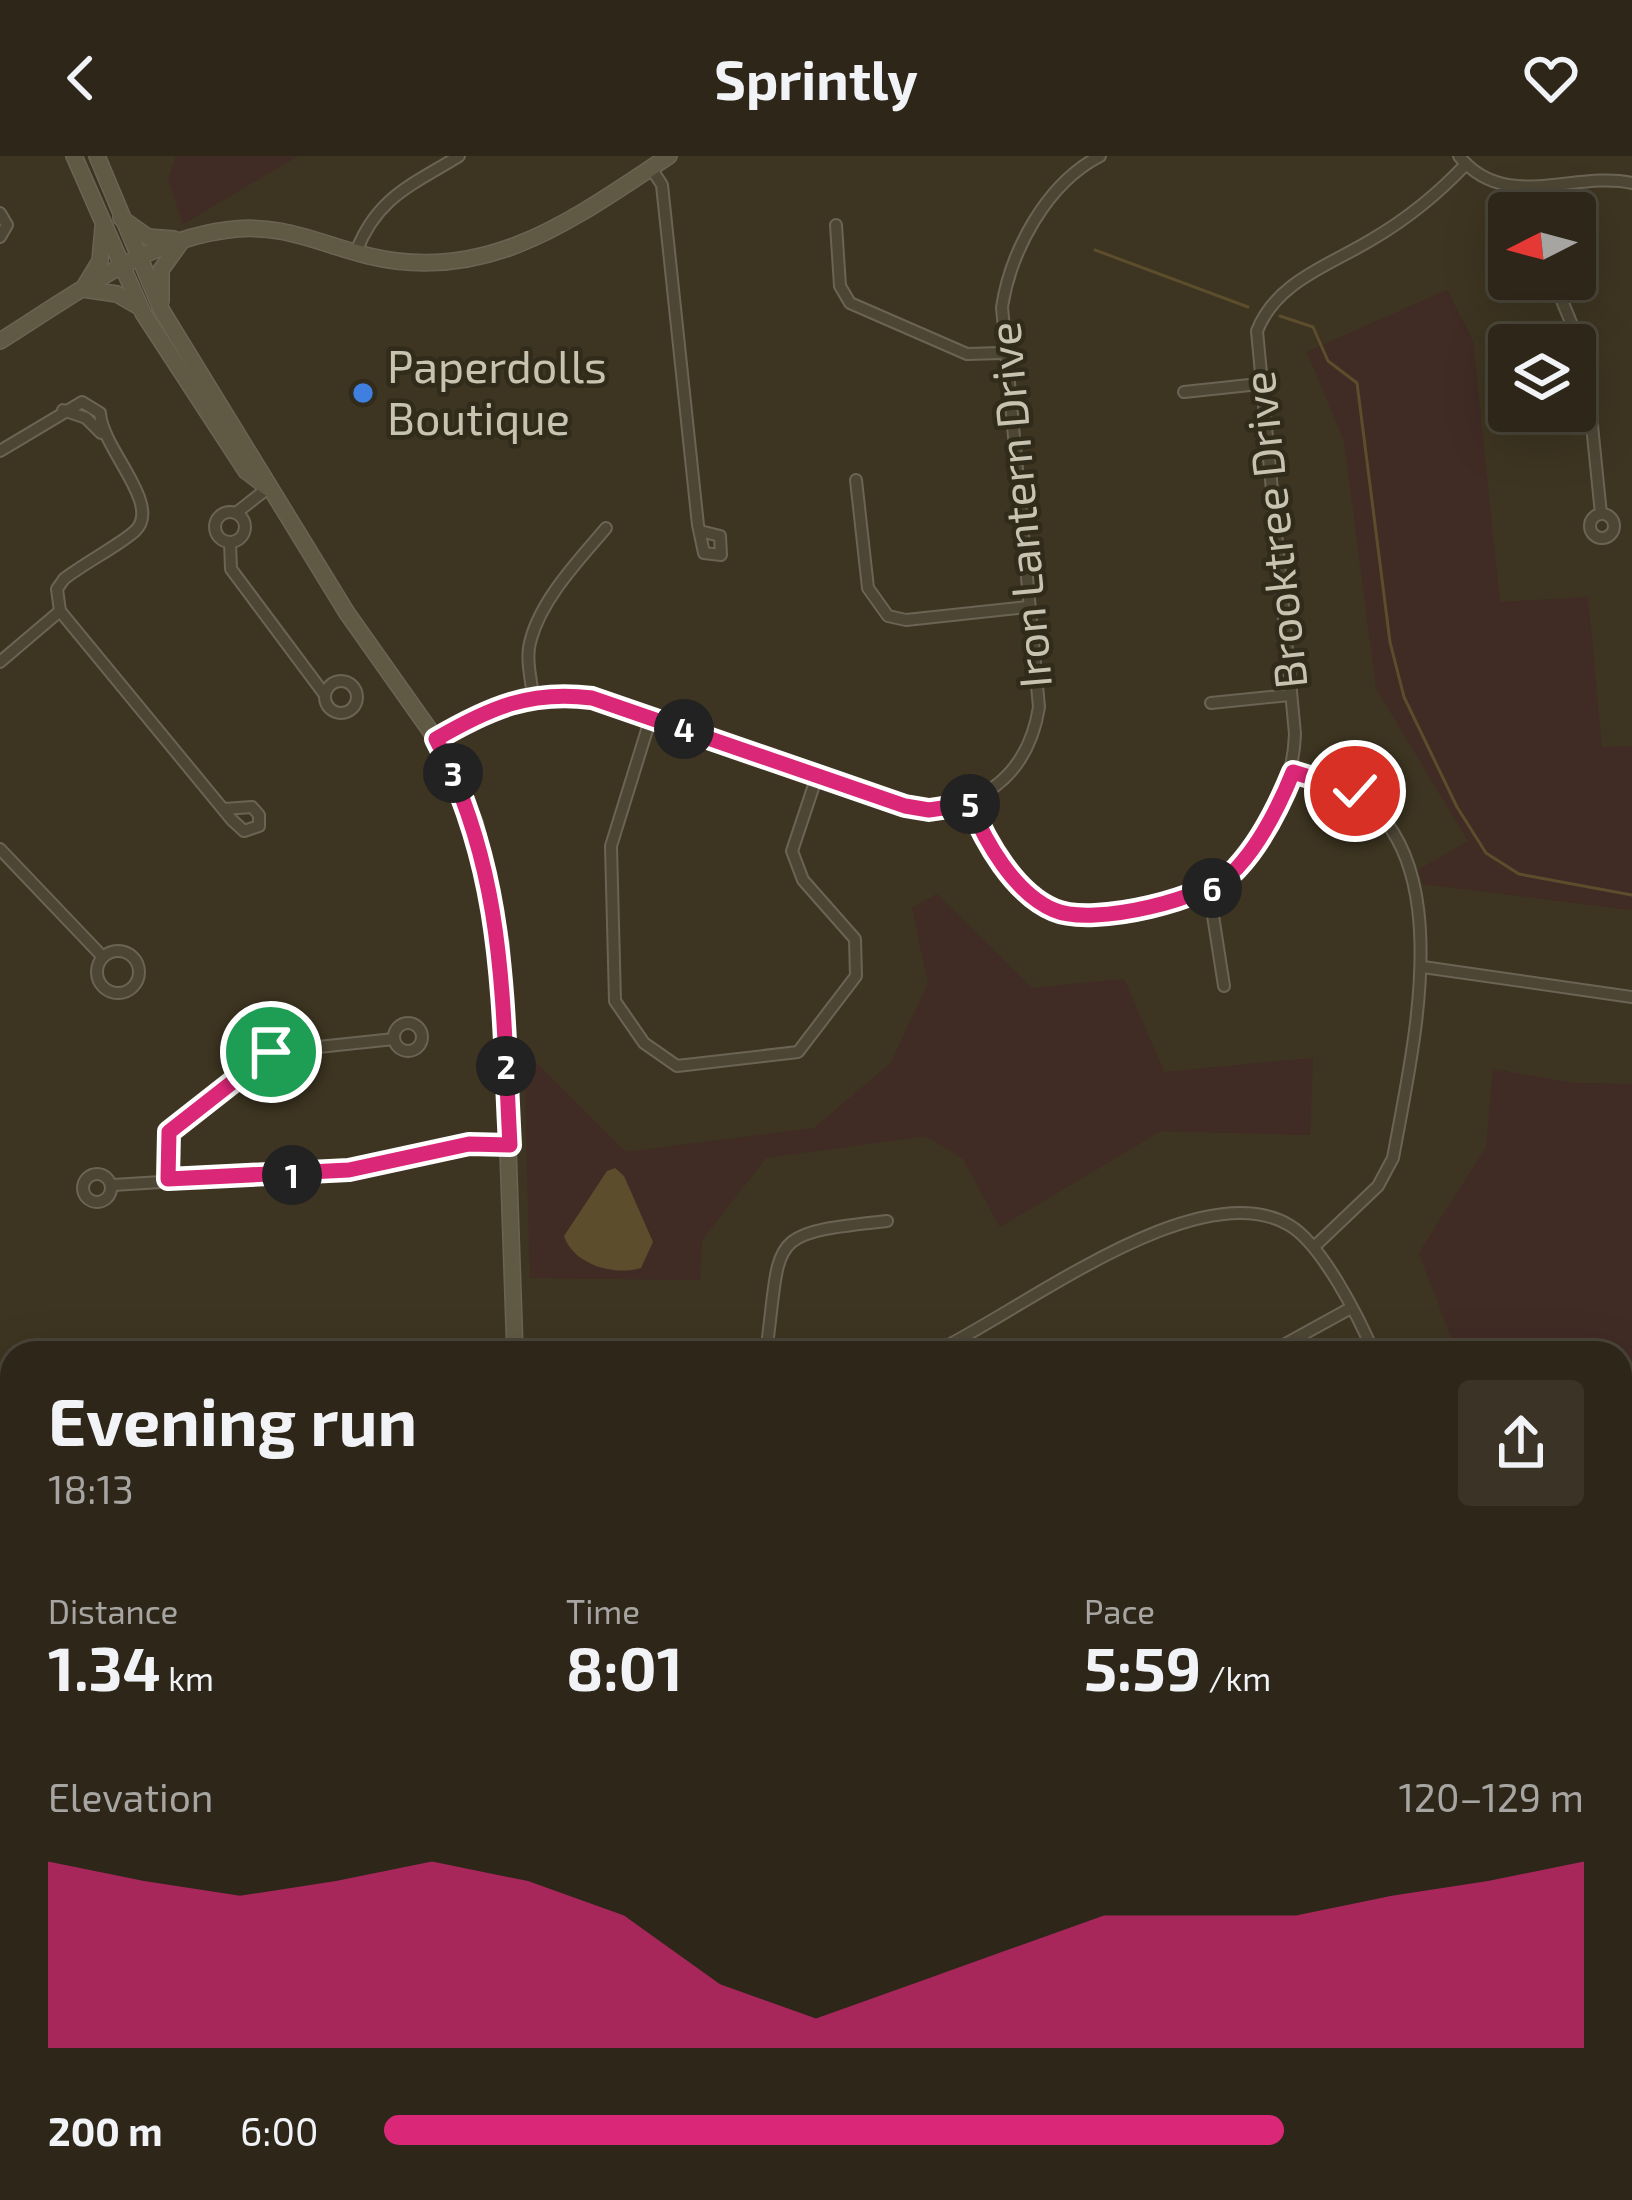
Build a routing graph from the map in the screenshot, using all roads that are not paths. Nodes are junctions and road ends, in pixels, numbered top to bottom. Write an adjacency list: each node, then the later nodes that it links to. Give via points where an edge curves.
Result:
1 (74, 156): 13 (main road)
2 (97, 156): 12 (main road)
3 (460, 156): 17 (street, via 386,201 369,218)
4 (669, 156): 7 (main road)
5 (1100, 156): 24 (street, Iron Lantern Drive, via 1064,179 1015,262 1001,307)
6 (1463, 160): 9 (street, via 1496,181); 25 (street, Brooktree Drive, via 1435,197 1271,302 1257,331)
7 (651, 168): 17 (main road, via 553,233 502,253 411,262); 33 (street, via 662,185)
8 (1632, 183): 9 (street)
9 (1530, 188): 10 (street)
10 (1530, 192)
11 (0, 214): 15 (street, via 8,225)
12 (121, 218): 16 (main road, via 148,237); 18 (main road)
13 (103, 225): 18 (main road); 19 (main road, via 100,261)
14 (836, 225): 24 (street, via 840,286 850,302 967,354)
15 (0, 237)
16 (183, 240): 17 (main road, via 277,228); 18 (main road); 21 (main road, via 161,270)
17 (356, 252)
18 (128, 262): 19 (main road); 21 (main road); 22 (main road)
19 (82, 290): 22 (main road, via 117,294); 23 (main road)
20 (1561, 300): 31 (street, via 1586,356)
21 (161, 311): 29 (main road, via 262,466)
22 (143, 313): 29 (main road, via 246,471)
23 (0, 341)
24 (1002, 353): 35 (street, Iron Lantern Drive)
25 (1258, 384): 26 (street); 39 (street, Brooktree Drive)
26 (1184, 392)
27 (0, 452): 36 (street, via 64,410 93,405 142,500 136,531 64,578)
28 (856, 480): 35 (street, via 868,588 887,616)
29 (268, 488): 30 (street); 43 (main road)
30 (236, 513): 34 (street, via 245,530); 34 (street, via 215,521 217,536)
31 (1601, 514)
32 (606, 528): 40 (street, via 534,630)
33 (704, 532)
34 (230, 542): 38 (street, via 231,569)
35 (1028, 607): 46 (street, Iron Lantern Drive, via 1036,728 1018,763)
36 (60, 611): 37 (street); 47 (street)
37 (0, 662)
38 (325, 695)
39 (1290, 695): 41 (street); 44 (street, Brooktree Drive)
40 (533, 696): 42 (street, via 592,698); 43 (street)
41 (1211, 703)
42 (651, 717): 45 (street); 45 (street, via 611,846 613,988 630,1028 677,1066 799,1052 856,976 855,939 803,880 792,851)
43 (436, 739): 55 (main road, via 475,823 496,906)
44 (1293, 772): 49 (street, via 1237,868); 51 (street, via 1355,791 1388,824 1410,871)
45 (817, 776): 46 (street, via 905,806)
46 (970, 804): 49 (street, via 986,844 1054,910 1170,904)
47 (224, 809)
48 (0, 849): 50 (street)
49 (1209, 890): 52 (street)
50 (100, 955)
51 (1423, 967): 53 (street); 59 (street, via 1393,1158 1378,1186)
52 (1224, 986)
53 (1632, 997)
54 (394, 1039): 56 (street, via 265,1055 169,1132)
55 (510, 1145): 56 (street, via 469,1144 349,1170); 62 (main road)
56 (168, 1179): 57 (street)
57 (113, 1185)
58 (887, 1221): 63 (street, via 807,1229 790,1240 776,1270)
59 (1314, 1247): 60 (street); 61 (street, via 1290,1225 1256,1212 1187,1217)
60 (1349, 1309): 65 (street); 66 (street)
61 (963, 1339): 64 (street)
62 (514, 1341)
63 (767, 1341)
64 (959, 1341)
65 (1291, 1341)
66 (1368, 1341)

